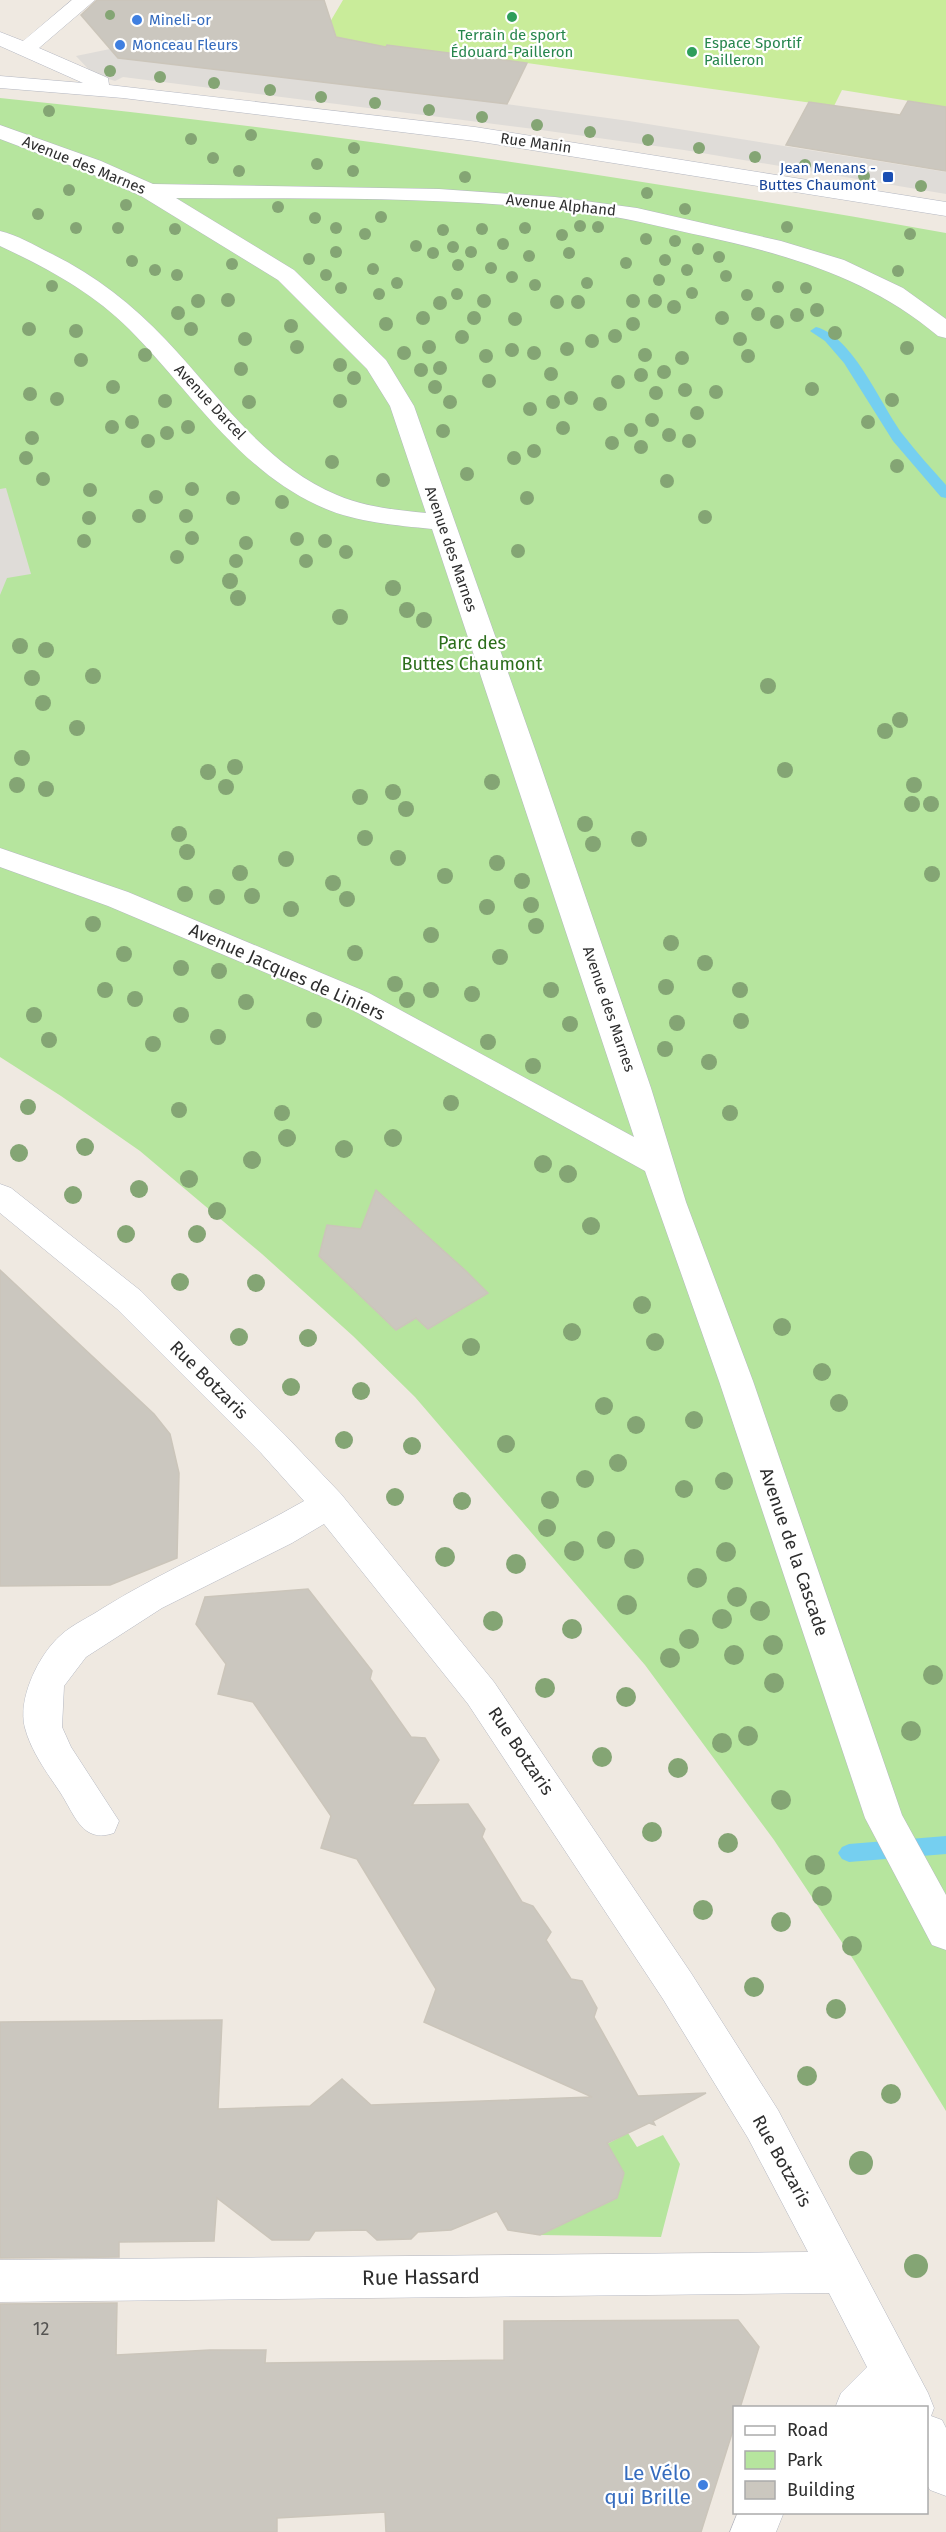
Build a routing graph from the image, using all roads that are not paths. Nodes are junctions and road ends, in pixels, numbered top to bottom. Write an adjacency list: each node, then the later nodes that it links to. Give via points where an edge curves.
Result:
1 (86, 0): 4 (street)
2 (0, 38): 4 (street)
3 (0, 45): 4 (street)
4 (24, 50): 5 (street, via 32,60 31,65); 6 (street, Rue Manin)
5 (0, 81): 6 (street, Rue Manin)
6 (123, 92): 9 (street, Rue Manin, via 475,134)
7 (0, 132): 8 (street, Avenue des Marnes)
8 (149, 191): 11 (street, Avenue Alphand, via 433,194 616,211 753,240 821,261 879,283 928,314); 12 (street, Avenue des Marnes, via 286,275 377,365 402,406)
9 (946, 209)
10 (0, 238): 12 (street, Avenue Darcel, via 61,265 108,297 231,426 301,486 327,500 382,515)
11 (946, 331)
12 (441, 522): 14 (street, Avenue des Marnes, via 534,785)
13 (0, 857): 14 (street, Avenue Jacques de Liniers, via 118,899 358,1000)
14 (657, 1164): 18 (street, Avenue de la Cascade, via 740,1392 884,1818)
15 (0, 1196): 16 (street, Rue Botzaris, via 129,1300)
16 (328, 1504): 17 (street, via 149,1598 73,1646 46,1682 43,1727 57,1757); 19 (street, Rue Botzaris, via 480,1693 543,1782 763,2124)
17 (100, 1821)
18 (946, 1933)
19 (842, 2272): 20 (street, Rue Hassard); 21 (street, Rue Botzaris)
20 (0, 2281)
21 (902, 2390): 22 (street)
22 (862, 2406)
23 (928, 2438): 24 (street)
24 (946, 2474)
25 (761, 2514): 26 (street)
26 (753, 2532)

